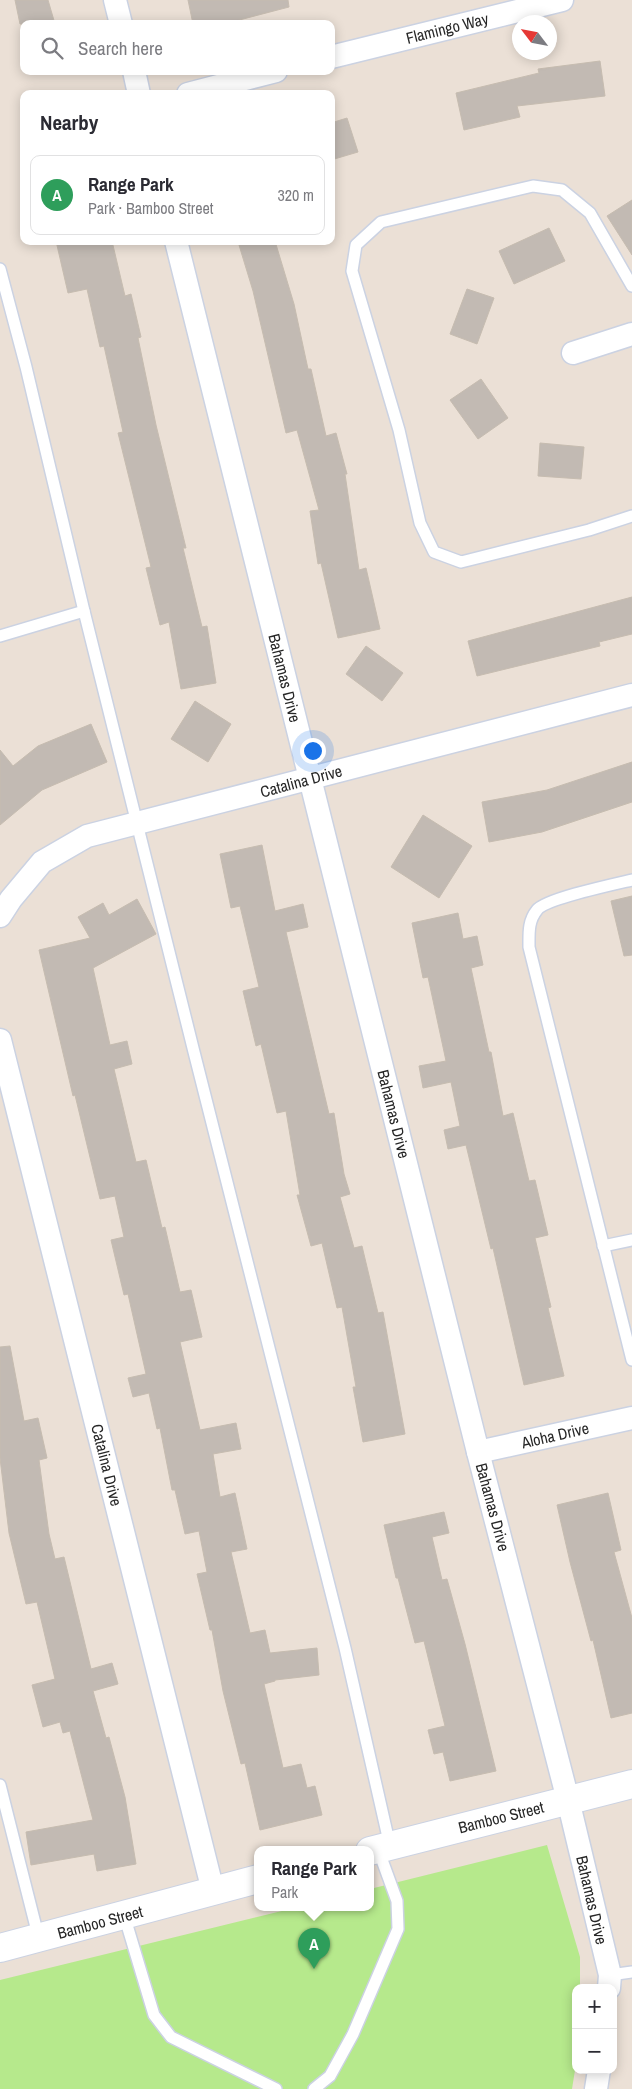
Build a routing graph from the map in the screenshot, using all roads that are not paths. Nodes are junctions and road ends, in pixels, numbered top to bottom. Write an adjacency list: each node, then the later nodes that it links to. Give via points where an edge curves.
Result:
1 (115, 0): 3 (street)
2 (562, 0): 4 (street, Flamingo Way)
3 (120, 20)
4 (335, 56)
5 (135, 75): 7 (street)
6 (261, 75): 8 (street)
7 (139, 90)
8 (203, 90)
9 (177, 245): 18 (street, Bahamas Drive)
10 (0, 268): 15 (lane)
11 (632, 286): 14 (lane, via 590,213 562,190 533,186 381,222 356,245 352,271 399,430 420,523 434,552 461,562)
12 (632, 334): 13 (street)
13 (573, 353)
14 (632, 516)
15 (84, 611): 16 (lane); 19 (lane)
16 (0, 636)
17 (632, 695): 18 (street, Catalina Drive)
18 (311, 779): 19 (street, Catalina Drive); 27 (street, Bahamas Drive)
19 (138, 823): 21 (street, Catalina Drive, via 87,836 42,862); 31 (lane, via 345,1648)
20 (632, 880): 24 (lane, via 538,908 529,925 529,947)
21 (0, 916)
22 (0, 1040): 33 (street, Catalina Drive)
23 (632, 1240): 24 (lane)
24 (603, 1246): 25 (lane)
25 (632, 1360)
26 (632, 1418): 27 (street, Aloha Drive)
27 (478, 1452): 30 (street, Bahamas Drive)
28 (632, 1784): 30 (street, Bamboo Street)
29 (0, 1785): 35 (lane)
30 (568, 1800): 31 (street, Bamboo Street); 38 (street, Bahamas Drive)
31 (379, 1848): 41 (lane, via 397,1901 398,1929 353,2034 330,2076)
32 (254, 1881): 33 (street, Bamboo Street)
33 (213, 1891): 34 (street, Bamboo Street)
34 (124, 1915): 35 (street, Bamboo Street); 40 (lane, via 154,2015 171,2037)
35 (39, 1939): 36 (street, Bamboo Street)
36 (0, 1948)
37 (632, 1972): 38 (lane)
38 (610, 1982)
39 (599, 2074): 42 (street)
40 (276, 2089)
41 (314, 2089)
42 (596, 2089)

